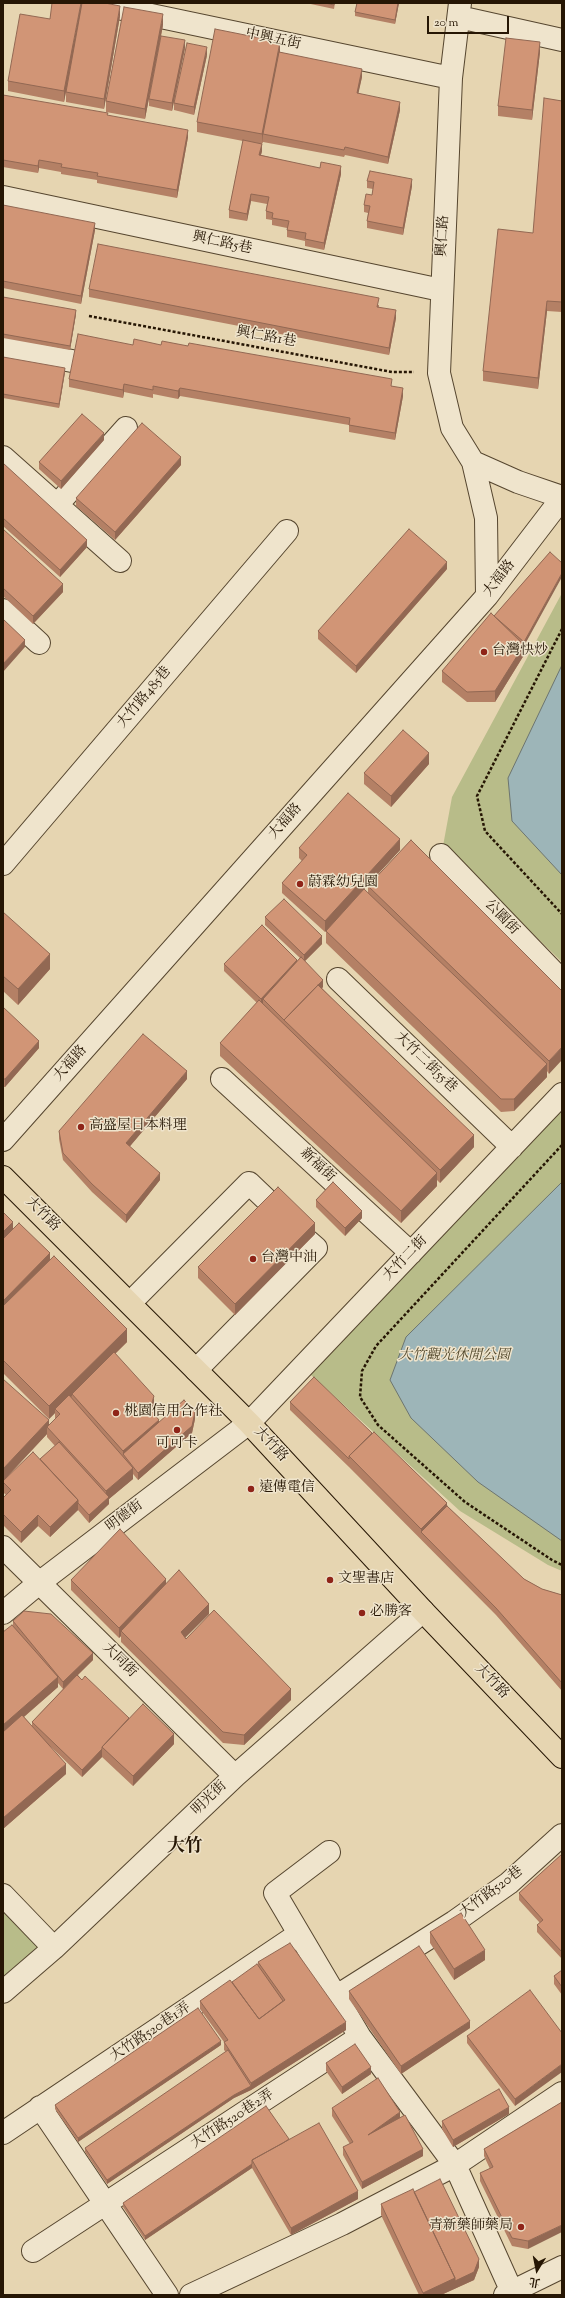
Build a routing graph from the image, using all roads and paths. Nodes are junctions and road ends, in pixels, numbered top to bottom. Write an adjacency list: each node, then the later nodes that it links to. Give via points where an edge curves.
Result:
1 (94, 3): 4 (street, 中興五街)
2 (460, 10): 3 (street); 4 (street, 興仁路)
3 (562, 40)
4 (451, 78): 6 (street, 興仁路)
5 (3, 197): 6 (street, 興仁路5巷)
6 (441, 290): 10 (street, 興仁路)
7 (89, 316): 10 (path, 興仁路1巷, via 392,372)
8 (3, 348): 9 (street)
9 (72, 360)
10 (439, 373): 13 (street, 興仁路, via 452,428)
11 (126, 428): 15 (street)
12 (3, 457): 15 (street)
13 (473, 462): 14 (street); 18 (street, 興仁路, via 486,518)
14 (562, 498): 18 (street, 大福路)
15 (57, 505): 17 (street)
16 (287, 531): 23 (street, 大竹路485巷)
17 (120, 561)
18 (487, 596): 29 (street, 大福路)
19 (3, 610): 21 (street)
20 (562, 629): 24 (path, via 477,796 485,831)
21 (39, 643)
22 (440, 855): 26 (street, 公園街)
23 (3, 864)
24 (562, 914)
25 (338, 979): 31 (street, 大竹二街55巷)
26 (562, 981)
27 (222, 1080): 35 (street, 新福街)
28 (562, 1094): 31 (street, 大竹二街)
29 (3, 1140)
30 (562, 1145): 40 (path, via 376,1346 362,1371 360,1397 378,1425 465,1502)
31 (512, 1146): 35 (street, 大竹二街)
32 (3, 1176): 36 (main road, 大竹路)
33 (271, 1204): 36 (street, via 249,1183)
34 (308, 1241): 37 (street, via 316,1248)
35 (411, 1253): 38 (street, 大竹二街)
36 (130, 1303): 37 (main road, 大竹路)
37 (196, 1370): 38 (main road, 大竹路)
38 (249, 1423): 41 (street, 明德街); 42 (main road, 大竹路)
39 (3, 1547): 41 (street, 大同街)
40 (562, 1565)
41 (39, 1583): 43 (street, 明德街); 45 (street, 大同街)
42 (423, 1611): 44 (main road, 大竹路); 45 (street, 明光街)
43 (3, 1613)
44 (562, 1757)
45 (235, 1776): 50 (street, 明光街)
46 (562, 1835): 52 (street, 大竹路520巷, via 509,1883 454,1922)
47 (329, 1852): 49 (street, via 275,1893)
48 (3, 1895): 50 (street)
49 (299, 1934): 52 (street); 55 (street, 大竹路520巷1弄)
50 (54, 1948): 51 (street, 明光街)
51 (3, 1992)
52 (336, 1996): 53 (street)
53 (360, 2037): 57 (street); 58 (street, 大竹路520巷2弄)
54 (562, 2093): 57 (street)
55 (40, 2107): 56 (street, 大竹路520巷1弄); 58 (street)
56 (3, 2133)
57 (455, 2165): 61 (street); 63 (street, via 342,2224)
58 (105, 2204): 59 (street, 大竹路520巷2弄); 62 (street)
59 (33, 2251)
60 (562, 2267): 61 (street)
61 (509, 2293)
62 (167, 2295)
63 (191, 2295)

